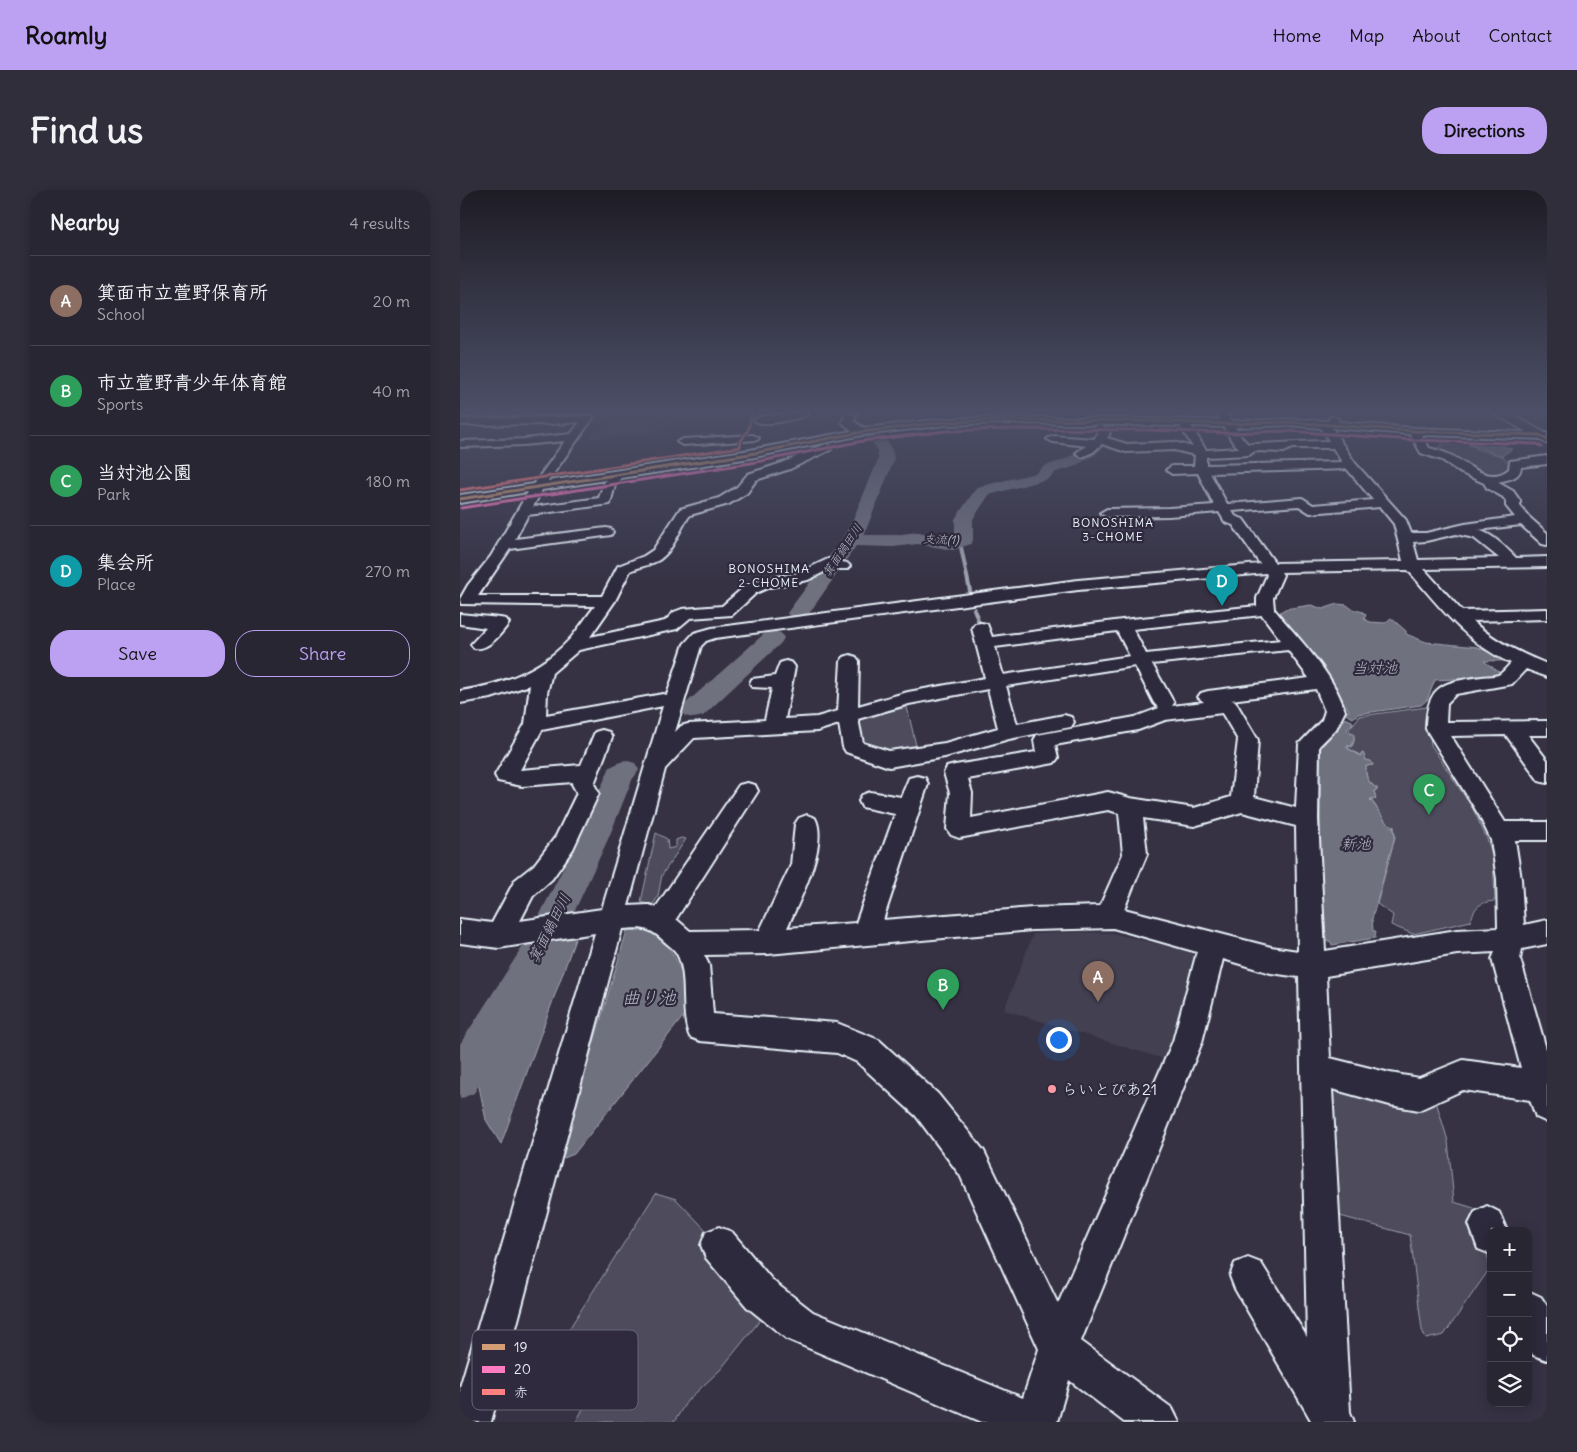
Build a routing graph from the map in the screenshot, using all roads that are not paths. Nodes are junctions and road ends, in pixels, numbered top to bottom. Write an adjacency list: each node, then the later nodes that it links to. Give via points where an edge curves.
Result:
1 (552, 470): 10 (street)
2 (645, 470): 8 (street)
3 (772, 470): 30 (street, via 752,477 742,490 724,501 685,512 653,558 623,569 619,583)
4 (1204, 470): 13 (street)
5 (1355, 470): 12 (street)
6 (1466, 470): 9 (street)
7 (1514, 470): 9 (street, via 1508,476)
8 (617, 475): 10 (street); 14 (street, via 609,484 605,501)
9 (1489, 480): 16 (street, via 1508,494)
10 (540, 487): 11 (street); 14 (street)
11 (460, 501)
12 (1384, 503): 13 (street, via 1310,508 1302,502); 21 (street, via 1401,524)
13 (1222, 506): 15 (street, via 1169,512); 29 (street, via 1230,519 1238,522)
14 (523, 512): 18 (street)
15 (1107, 513)
16 (1524, 520): 19 (street); 22 (street)
17 (533, 526): 18 (street)
18 (514, 528): 24 (street)
19 (1455, 530): 21 (street); 25 (street, via 1479,535)
20 (606, 532): 24 (street)
21 (1405, 538): 27 (street)
22 (1547, 541)
23 (575, 546): 24 (street)
24 (501, 551): 31 (street, via 467,601)
25 (1512, 562): 26 (street); 27 (street)
26 (1547, 562)
27 (1412, 564): 29 (street); 35 (street)
28 (837, 565): 33 (street, via 766,583 750,590)
29 (1270, 568): 32 (street, via 1275,575 1265,598); 38 (street, via 1087,584)
30 (607, 601): 31 (street); 42 (street)
31 (502, 602): 37 (street)
32 (1266, 610): 39 (street); 41 (street)
33 (726, 611): 38 (street, via 759,612 770,616); 42 (street, via 688,614 680,616 671,625)
34 (1547, 614): 35 (street)
35 (1457, 616): 45 (street, via 1482,639)
36 (460, 619): 37 (street)
37 (482, 622): 40 (street, via 500,623 487,644)
38 (771, 625): 62 (street, via 712,633 700,637 693,644)
39 (1122, 625): 43 (street); 48 (street, via 983,635)
40 (460, 644)
41 (1292, 644): 43 (street); 49 (street)
42 (573, 646): 47 (street)
43 (1141, 660): 48 (street); 53 (street)
44 (850, 661): 54 (street)
45 (1523, 661): 46 (street); 59 (street, via 1505,680 1449,690 1438,701)
46 (1547, 671)
47 (543, 672): 51 (street, via 509,687); 55 (street, via 537,693)
48 (995, 682): 54 (street, via 908,698); 60 (street)
49 (1322, 682): 53 (street); 71 (street, via 1334,711 1329,723 1308,744)
50 (759, 683): 56 (street, via 785,675)
51 (460, 697)
52 (663, 700): 55 (street)
53 (1164, 703): 60 (street)
54 (848, 716): 56 (street, via 817,724); 60 (street, via 853,747 889,759 945,750)
55 (535, 724): 63 (street, via 506,775 511,779 522,779)
56 (774, 726): 62 (street, via 688,731)
57 (1511, 728): 58 (street); 59 (street); 64 (street)
58 (1547, 728)
59 (1436, 729): 73 (street)
60 (1009, 732)
61 (602, 737): 63 (street)
62 (654, 766): 76 (street)
63 (589, 772): 81 (street, via 582,784 588,793 565,842 543,872 524,888)
64 (1547, 775)
65 (917, 784): 69 (street)
66 (747, 791): 77 (street)
67 (870, 801): 69 (street)
68 (1242, 803): 70 (street, via 1194,816); 70 (street, via 1248,740 1228,706 1162,714 1138,723 1044,740 1047,758 955,773 961,793 959,829 1108,801); 71 (street)
69 (909, 807): 80 (street)
70 (1130, 807): 75 (street, via 1135,854)
71 (1307, 820): 86 (street)
72 (807, 824): 83 (street, via 803,865)
73 (1498, 831): 74 (street); 82 (street, via 1503,840 1509,879)
74 (1547, 831)
75 (1107, 918): 80 (street, via 1032,919); 85 (street)
76 (610, 919): 77 (street, via 648,916); 81 (street); 93 (street)
77 (660, 922): 84 (street)
78 (460, 931): 81 (street)
79 (1547, 932): 82 (street)
80 (866, 934): 83 (street)
81 (499, 936)
82 (1512, 940): 86 (street, via 1457,942); 87 (street, via 1506,959)
83 (768, 942): 84 (street)
84 (685, 943): 95 (street, via 695,965 700,1027 837,1038 868,1051 927,1105 972,1163)
85 (1213, 944): 86 (street, via 1271,960); 95 (street, via 1187,1042)
86 (1312, 966): 88 (street)
87 (1539, 1050): 89 (street)
88 (1316, 1070): 89 (street, via 1419,1094 1463,1075); 96 (street)
89 (1544, 1096)
90 (719, 1245): 97 (street, via 760,1294 800,1326)
91 (1248, 1276): 96 (street)
92 (1532, 1317): 94 (street)
93 (496, 1330)
94 (1547, 1341)
95 (1058, 1348): 98 (street); 99 (street)
96 (1332, 1417)
97 (1031, 1422)
98 (1036, 1422)
99 (1158, 1422)

